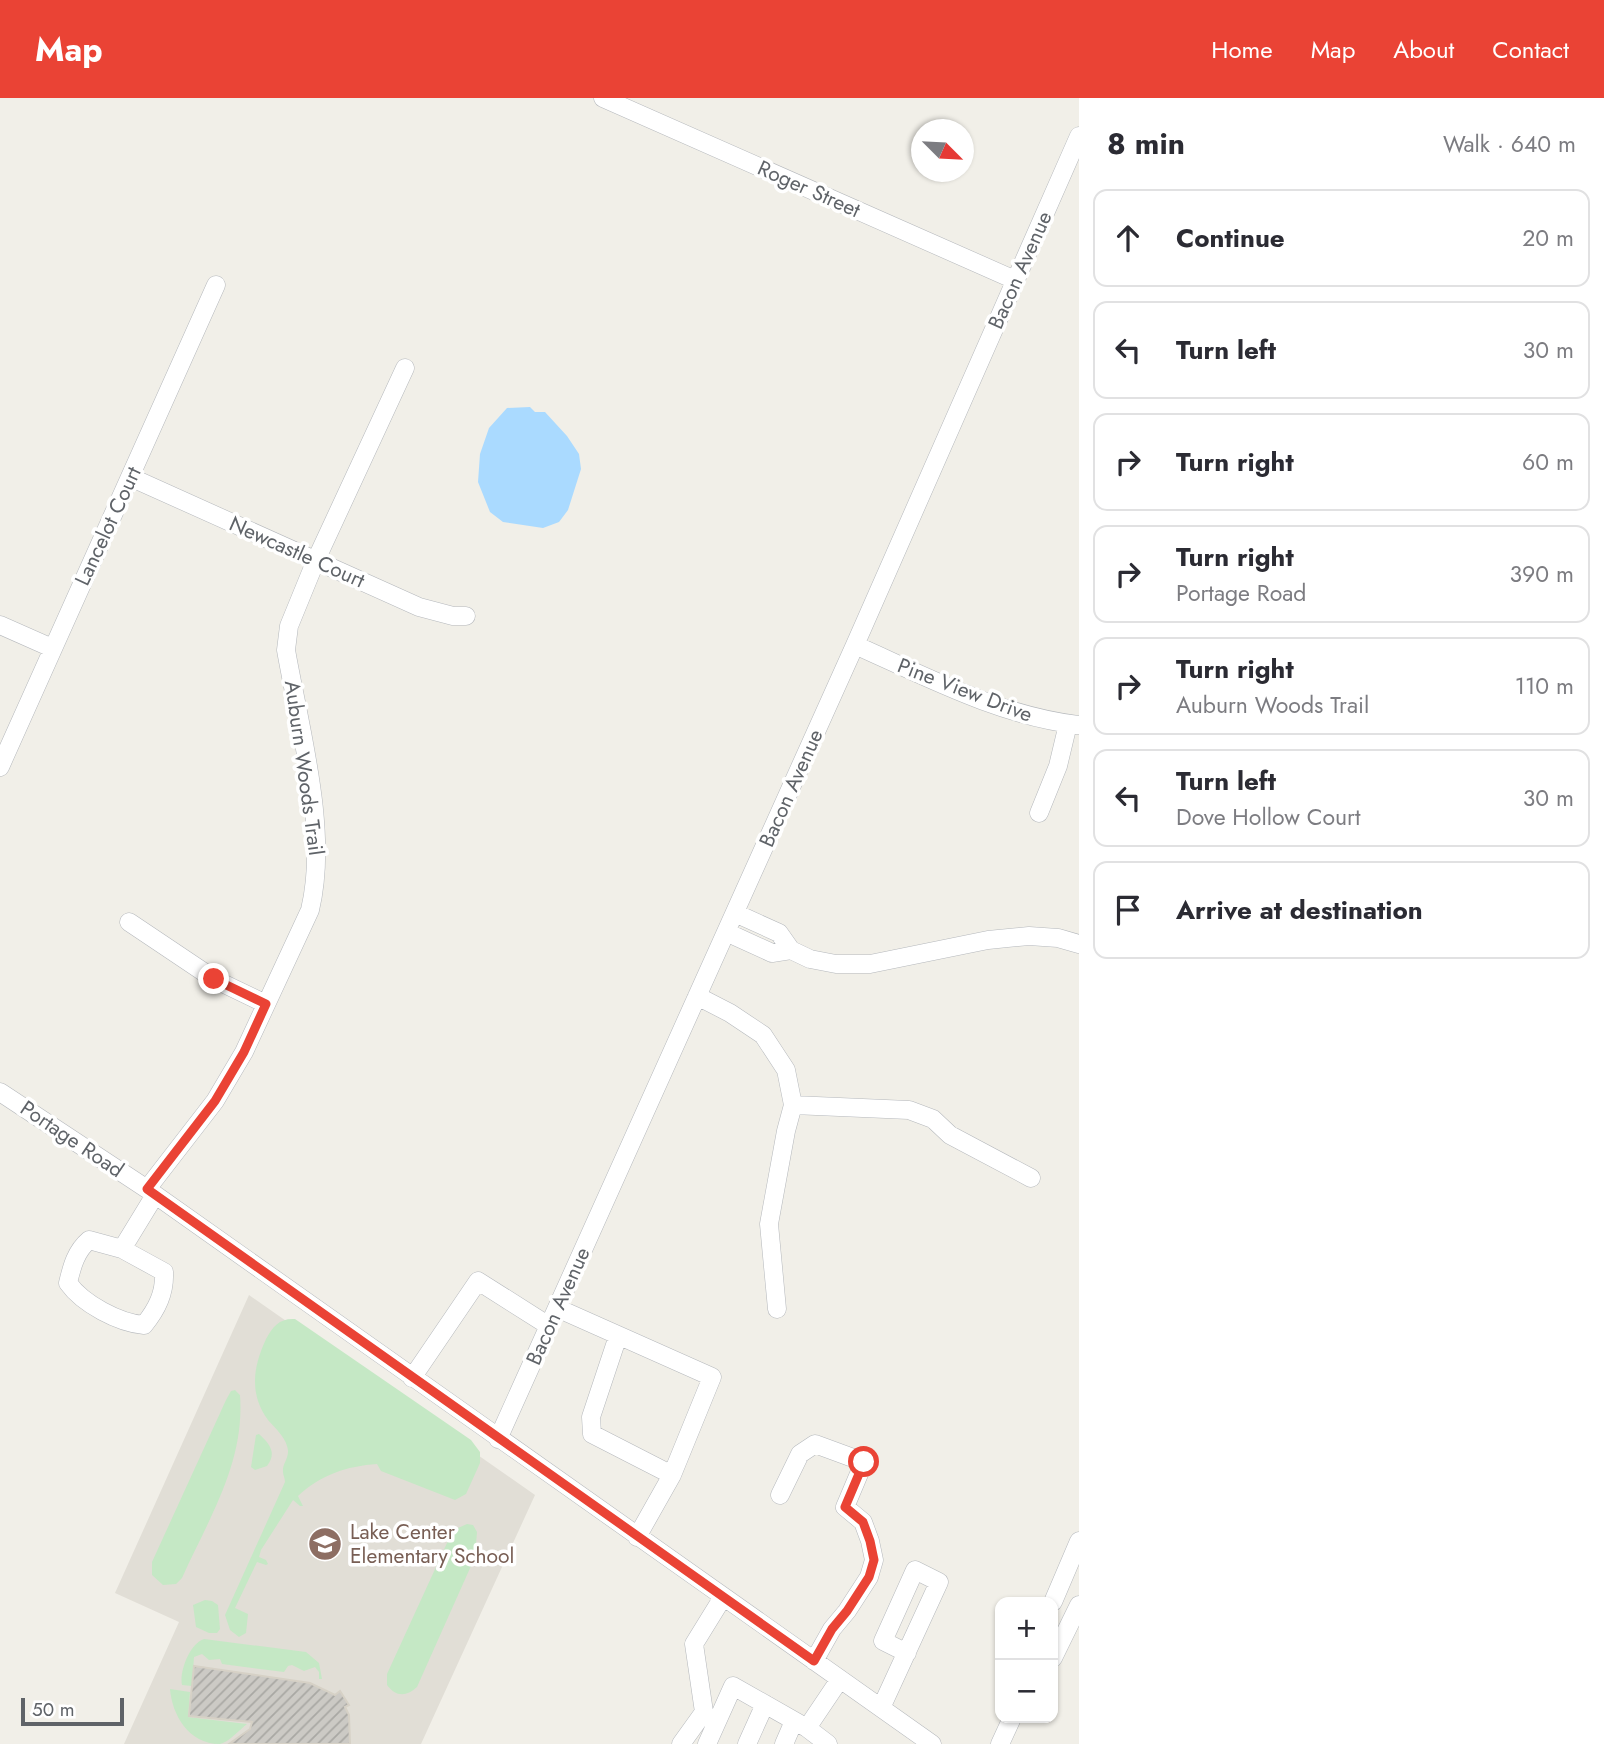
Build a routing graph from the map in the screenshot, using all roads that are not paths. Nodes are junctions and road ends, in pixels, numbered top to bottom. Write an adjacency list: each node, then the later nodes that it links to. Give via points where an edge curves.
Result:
1 (603, 98): 3 (street, Roger Street)
2 (1079, 136): 3 (street, Bacon Avenue)
3 (1015, 280): 10 (street, Bacon Avenue)
4 (215, 285): 6 (street, Lancelot Court)
5 (405, 368): 7 (street, Auburn Woods Trail)
6 (130, 477): 7 (street, Newcastle Court); 11 (street, Lancelot Court)
7 (316, 560): 8 (street, Newcastle Court, via 419,607); 21 (street, Auburn Woods Trail, via 289,626 286,650 317,839 316,885 310,910)
8 (466, 616)
9 (0, 625): 11 (street)
10 (855, 645): 12 (street, Pine View Drive, via 1001,708); 15 (street, Bacon Avenue)
11 (52, 648): 13 (street, Lancelot Court)
12 (1073, 724): 14 (street)
13 (0, 767)
14 (1039, 813)
15 (735, 913): 17 (street, Bacon Avenue); 19 (street, via 779,933)
16 (129, 922): 21 (street, via 214,979)
17 (726, 932): 19 (street, via 772,953); 20 (street, Bacon Avenue)
18 (1079, 944): 19 (street, via 1028,936 870,964 836,964)
19 (791, 950)
20 (697, 996): 23 (street, via 763,1035 786,1070); 27 (street, Bacon Avenue)
21 (266, 1004): 25 (street, Auburn Woods Trail, via 215,1101)
22 (0, 1092): 25 (street, Portage Road)
23 (793, 1105): 24 (street, via 909,1110 933,1119 950,1135); 28 (street, via 769,1224)
24 (1031, 1178)
25 (151, 1192): 26 (street, Auburn Woods Trail); 31 (street, Portage Road)
26 (122, 1249): 26 (street, via 89,1240 81,1247 68,1283 115,1319 144,1325 159,1303 164,1272)
27 (557, 1308): 29 (street, Bacon Avenue); 30 (street)
28 (777, 1309)
29 (549, 1326): 31 (street, via 478,1281); 32 (street, Bacon Avenue)
30 (618, 1336): 33 (street, via 591,1417 592,1434); 33 (street, via 712,1377)
31 (412, 1378): 32 (street, Portage Road)
32 (498, 1439): 35 (street, Portage Road)
33 (672, 1475): 35 (street)
34 (780, 1495): 42 (street, via 800,1454 815,1444 864,1462 845,1507 863,1522 874,1560 869,1577)
35 (637, 1537): 37 (street, Portage Road)
36 (1079, 1541): 38 (street)
37 (723, 1597): 42 (street, Portage Road); 49 (street, via 694,1644 704,1712)
38 (1055, 1597)
39 (1079, 1605): 40 (street)
40 (1058, 1648)
41 (907, 1653): 45 (street)
42 (814, 1661): 43 (street, Portage Road)
43 (840, 1679): 45 (street, Portage Road); 47 (street)
44 (765, 1704): 47 (street); 50 (street, via 733,1686); 51 (street)
45 (881, 1708): 53 (street, Portage Road)
46 (1010, 1723): 54 (street)
47 (801, 1725): 48 (street); 52 (street)
48 (824, 1743)
49 (681, 1744)
50 (707, 1744)
51 (747, 1744)
52 (784, 1744)
53 (932, 1744)
54 (1000, 1744)

